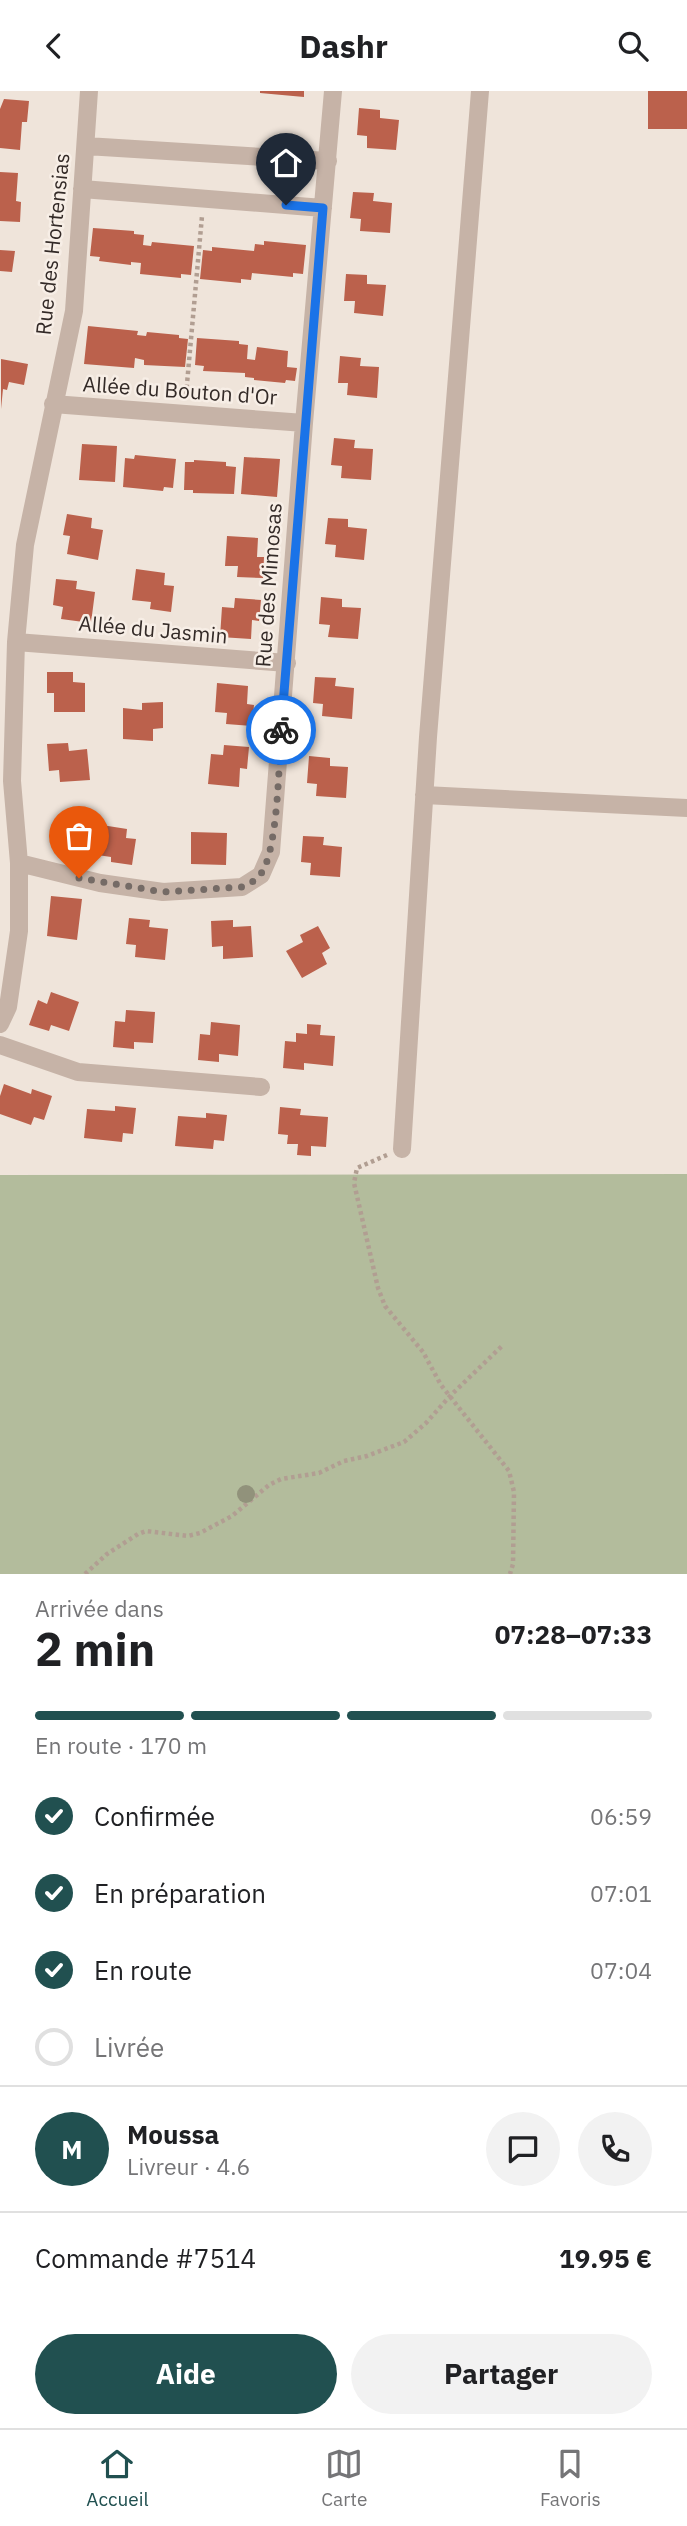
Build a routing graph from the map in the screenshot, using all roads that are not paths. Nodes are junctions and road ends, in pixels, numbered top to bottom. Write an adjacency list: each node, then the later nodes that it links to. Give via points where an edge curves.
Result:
1 (89, 91): 4 (street, Rue des Hortensias)
2 (333, 91): 5 (street, Rue des Mimosas)
3 (480, 91): 12 (street)
4 (86, 146): 5 (street); 6 (street, Rue des Hortensias)
5 (328, 161): 7 (street, Rue des Mimosas)
6 (82, 189): 7 (street); 8 (street, Rue des Hortensias, via 74,311)
7 (323, 208): 9 (street, Rue des Mimosas)
8 (53, 404): 9 (street, Allée du Bouton d'Or); 10 (street, Rue des Hortensias, via 25,545)
9 (304, 423): 11 (street, Rue des Mimosas)
10 (16, 642): 11 (street, Allée du Jasmin); 14 (street, Rue des Hortensias, via 12,781)
11 (286, 663): 14 (street, Rue des Mimosas, via 271,852 254,881 242,887 163,892 100,883)
12 (424, 795): 13 (street); 18 (street)
13 (687, 808)
14 (19, 863): 15 (street, Rue des Hortensias, via 19,931 8,1007)
15 (0, 1024)
16 (0, 1045): 17 (street, via 78,1072)
17 (261, 1087)
18 (402, 1149)

